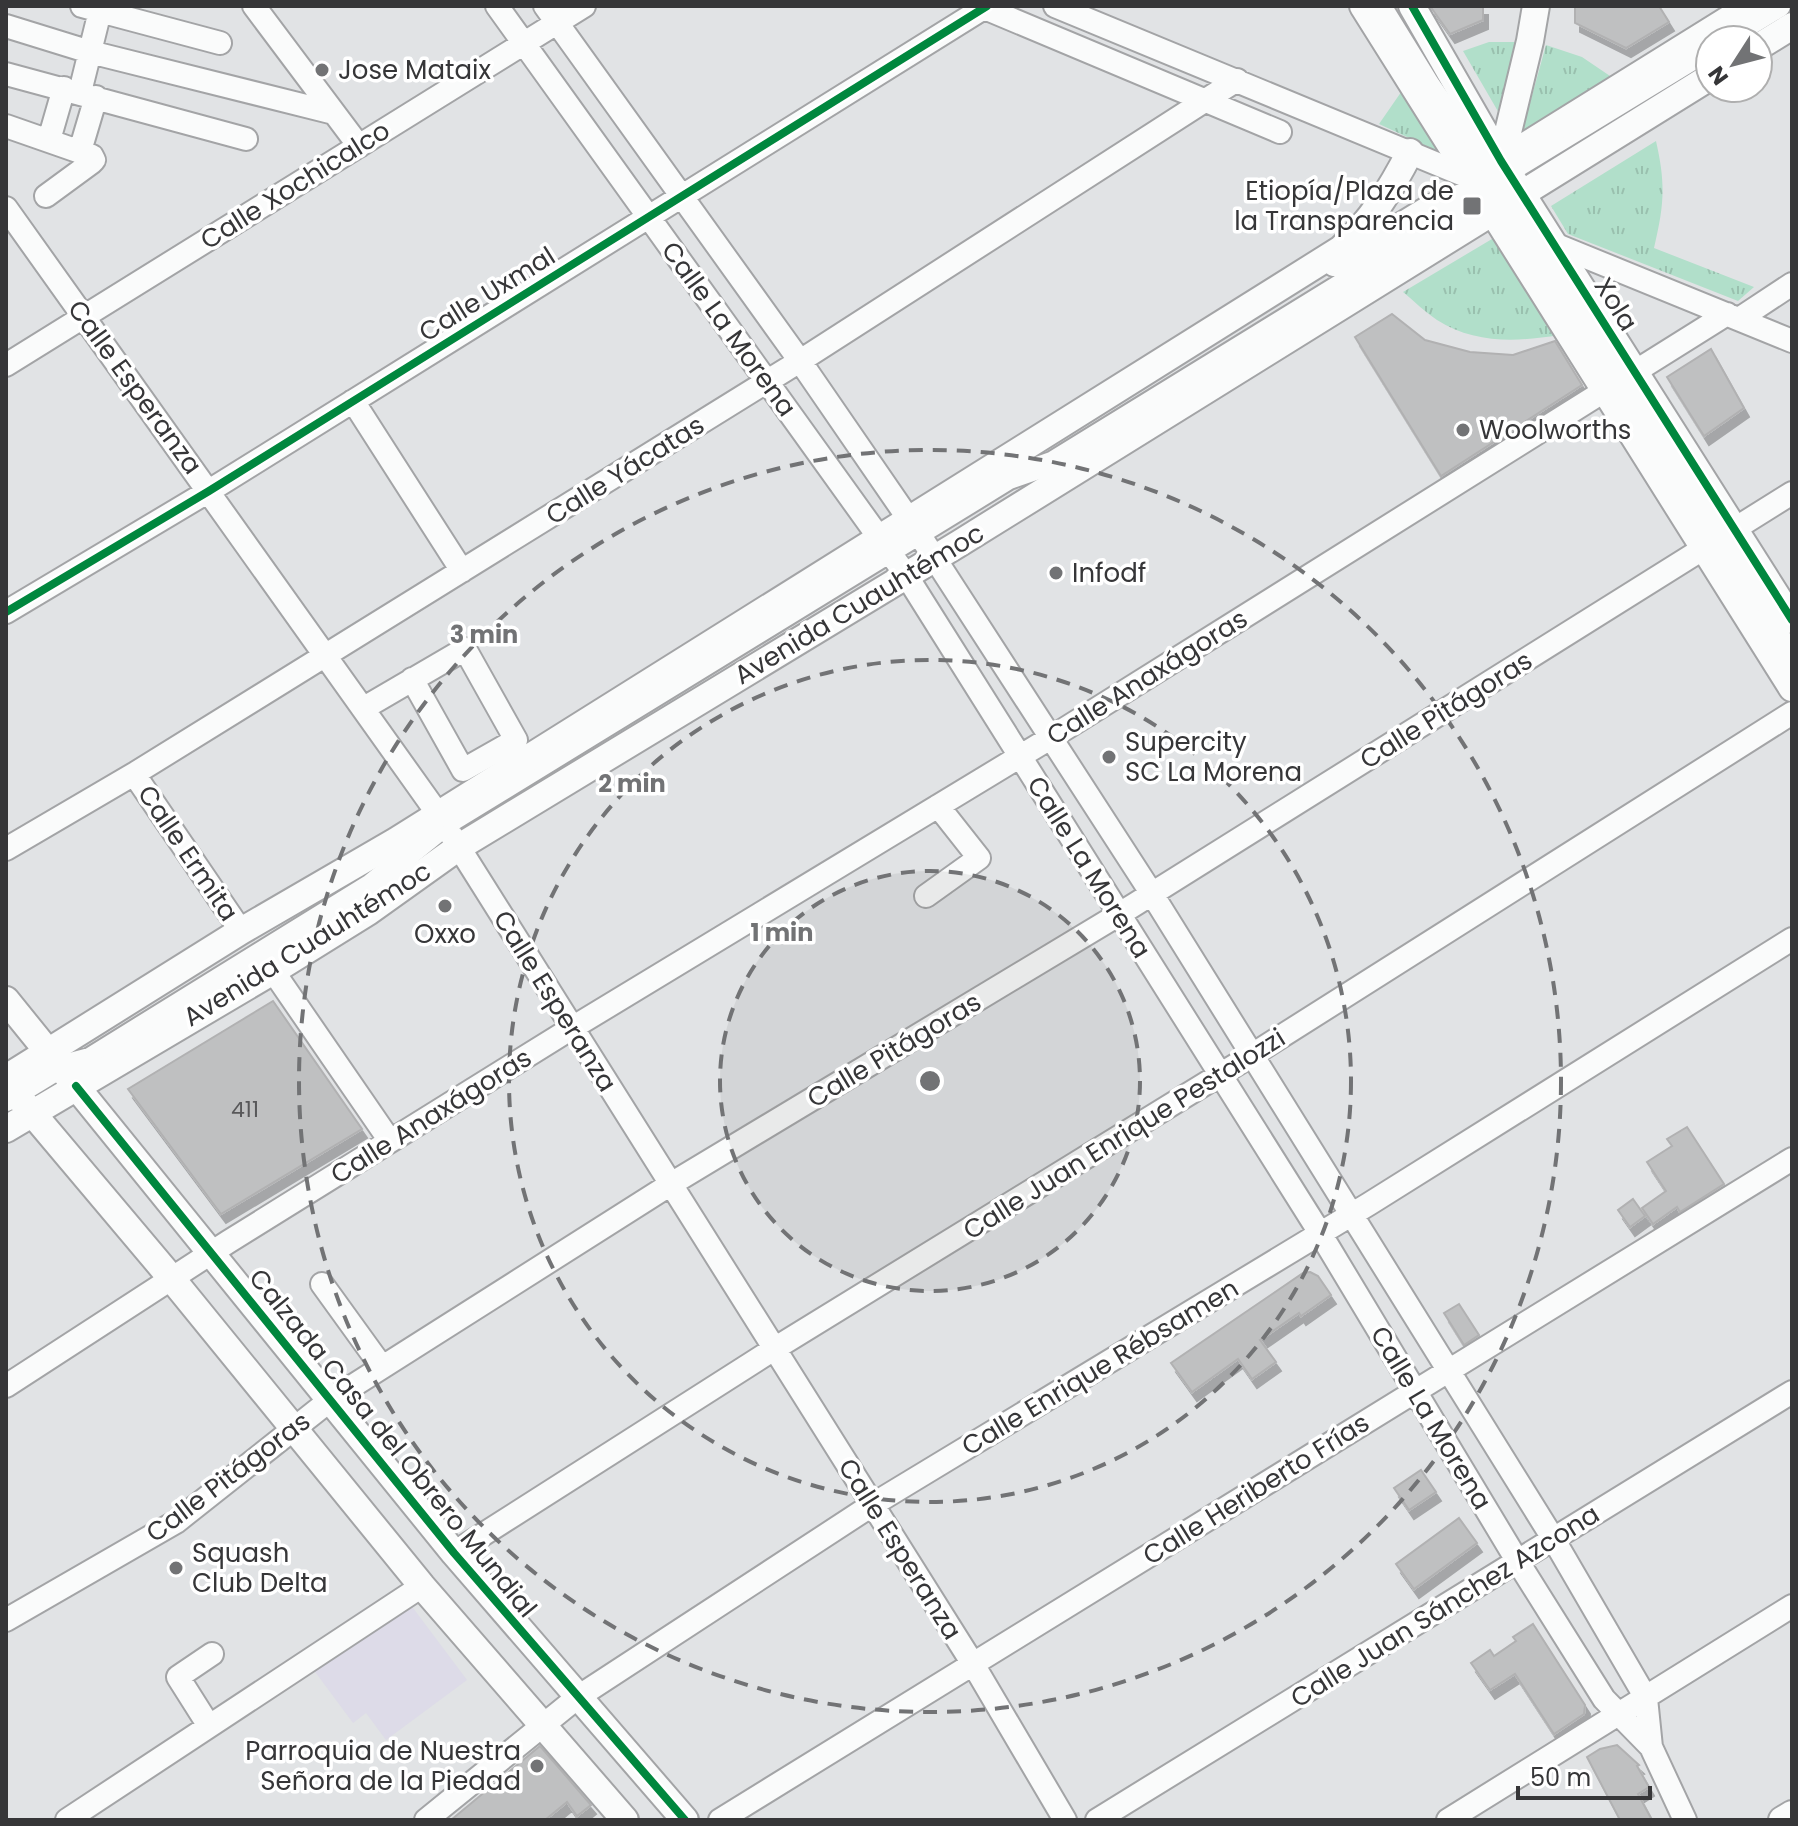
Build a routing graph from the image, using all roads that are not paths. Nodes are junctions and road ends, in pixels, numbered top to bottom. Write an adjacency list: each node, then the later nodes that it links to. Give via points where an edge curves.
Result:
1 (254, 6): 27 (street)
2 (497, 6): 19 (street, Calle La Morena)
3 (584, 6): 13 (street, Calle Xochicalco)
4 (1055, 6): 23 (street)
5 (1363, 6): 35 (main road, Xola)
6 (1380, 6): 35 (street)
7 (1398, 6): 35 (street, via 1441,76)
8 (1412, 6): 35 (main road, Xola)
9 (1536, 6): 35 (main road)
10 (1779, 6): 14 (street)
11 (984, 7): 26 (street); 37 (street, Calle Uxmal)
12 (91, 9): 18 (street); 20 (street)
13 (551, 14): 19 (street, Calle Xochicalco); 37 (street, Calle La Morena)
14 (1731, 18): 35 (main road, Avenida Cuauhtémoc)
15 (6, 26): 20 (street)
16 (1792, 26): 17 (main road)
17 (1774, 37)
18 (220, 43)
19 (523, 44): 32 (street, Calle Xochicalco); 40 (street, Calle La Morena)
20 (90, 52): 25 (street); 27 (street)
21 (1694, 57): 35 (street)
22 (6, 74): 25 (street)
23 (1237, 80): 26 (street, Calle Yácatas); 34 (street)
24 (1694, 87): 38 (main road, Avenida Cuauhtémoc)
25 (80, 93): 30 (street); 31 (street); 33 (street)
26 (1206, 100): 29 (street); 47 (street, Calle Yácatas)
27 (334, 113): 32 (street)
28 (6, 126): 31 (street)
29 (1280, 132)
30 (246, 139)
31 (49, 140): 33 (street)
32 (359, 146): 44 (street, Calle Xochicalco)
33 (80, 151): 36 (street, via 94,160)
34 (1410, 152): 35 (street); 54 (main road, Avenida Cuauhtémoc, via 1380,205 1341,249)
35 (1491, 176): 38 (main road, Xola); 54 (street, Avenida Cuauhtémoc, via 1442,223 1052,463 1009,478)
36 (46, 196)
37 (682, 197): 40 (street, Calle Uxmal); 47 (street, Calle La Morena)
38 (1509, 203): 41 (street); 42 (main road, Xola); 49 (main road, Xola); 57 (main road, Avenida Cuauhtémoc)
39 (6, 208): 44 (street, Calle Esperanza)
40 (648, 217): 50 (street, Calle La Morena); 51 (street, Calle Uxmal)
41 (1527, 231): 42 (street); 49 (street)
42 (1555, 245): 45 (street); 49 (main road, Xola)
43 (1786, 294): 45 (street, Calle Anaxágoras)
44 (84, 316): 48 (street, Calle Xochicalco); 52 (street, Calle Esperanza)
45 (1733, 316): 46 (street); 49 (street, Calle Anaxágoras)
46 (1792, 341)
47 (800, 361): 50 (street, Calle Yácatas); 54 (street, Calle La Morena)
48 (6, 365)
49 (1619, 380): 55 (main road, Xola); 55 (main road, Xola); 68 (street, Calle Anaxágoras)
50 (767, 381): 56 (street, Calle La Morena); 58 (street, Calle Yácatas)
51 (353, 401): 52 (street, Calle Uxmal); 58 (street)
52 (209, 491): 60 (street, Calle Uxmal); 62 (street, Calle Esperanza)
53 (1792, 493): 55 (street, Calle Pitágoras)
54 (914, 527): 56 (main road, Avenida Cuauhtémoc); 57 (street, Calle La Morena)
55 (1719, 538): 61 (main road, Xola); 63 (street); 65 (main road, Xola); 74 (street, Calle Pitágoras)
56 (885, 545): 59 (street, Calle La Morena); 72 (main road, Avenida Cuauhtémoc)
57 (935, 558): 59 (main road, Avenida Cuauhtémoc); 68 (street, Calle La Morena)
58 (462, 571): 62 (street, Calle Yácatas)
59 (906, 575): 69 (street, Calle La Morena); 72 (main road, Avenida Cuauhtémoc)
60 (6, 612)
61 (1792, 620)
62 (326, 655): 66 (street, Calle Esperanza); 70 (street, Calle Yácatas)
63 (1792, 658)
64 (412, 679): 64 (street, via 463,770 516,740 465,649); 66 (street)
65 (1792, 688)
66 (364, 708): 72 (street, Calle Esperanza)
67 (1792, 713): 82 (street, Calle Juan Enrique Pestalozzi)
68 (1052, 737): 69 (street, Calle Anaxágoras); 74 (street, Calle La Morena)
69 (1020, 756): 71 (street, Calle Anaxágoras); 76 (street, Calle La Morena)
70 (134, 774): 73 (street, Calle Yácatas); 77 (street, Calle Ermita)
71 (938, 806): 75 (street, via 979,858); 81 (street, Calle Anaxágoras)
72 (447, 829): 77 (main road, Avenida Cuauhtémoc); 79 (main road, Avenida Cuauhtémoc, via 368,912); 81 (street, Calle Esperanza); 83 (street, Avenida Cuauhtémoc, via 371,885 90,1059)
73 (6, 849)
74 (1152, 894): 76 (street, Calle Pitágoras); 82 (street, Calle La Morena)
75 (926, 896)
76 (1118, 915): 84 (street, Calle La Morena); 89 (street, Calle Pitágoras)
77 (241, 931): 83 (main road, Avenida Cuauhtémoc)
78 (1792, 939): 90 (street, Calle Enrique Rébsamen)
79 (273, 971): 83 (main road, Avenida Cuauhtémoc); 87 (street)
80 (6, 1000): 83 (main road, Calzada Casa del Obrero Mundial)
81 (572, 1028): 87 (street, Calle Anaxágoras); 89 (street, Calle Esperanza)
82 (1252, 1055): 84 (street, Calle Juan Enrique Pestalozzi); 90 (street, Calle La Morena)
83 (61, 1068): 85 (main road, Avenida Cuauhtémoc); 85 (main road, Avenida Cuauhtémoc); 92 (main road, Calzada Casa del Obrero Mundial)
84 (1220, 1076): 91 (street, Calle La Morena); 95 (street, Calle Juan Enrique Pestalozzi)
85 (13, 1093): 86 (main road, Avenida Cuauhtémoc); 93 (main road)
86 (6, 1129)
87 (390, 1141): 92 (street, Calle Anaxágoras)
88 (1792, 1159): 97 (street, Calle Heriberto Frías)
89 (671, 1184): 95 (street, Calle Esperanza); 96 (street, Calle Pitágoras)
90 (1351, 1214): 91 (street, Calle Enrique Rébsamen); 97 (street, Calle La Morena)
91 (1320, 1233): 99 (street, Calle La Morena); 103 (street, Calle Enrique Rébsamen)
92 (212, 1253): 93 (street, Calle Anaxágoras); 101 (main road, Calzada Casa del Obrero Mundial)
93 (172, 1279): 98 (street, Calle Anaxágoras); 102 (main road)
94 (322, 1284): 96 (street)
95 (774, 1349): 103 (street, Calle Esperanza); 105 (street, Calle Juan Enrique Pestalozzi)
96 (382, 1367): 101 (street, Calle Pitágoras)
97 (1447, 1371): 99 (street, Calle Heriberto Frías); 104 (street, Calle La Morena)
98 (6, 1386)
99 (1415, 1391): 106 (street, Calle La Morena); 111 (street, Calle Heriberto Frías)
100 (1792, 1392): 104 (street, Calle Juan Sánchez Azcona)
101 (329, 1401): 102 (street, Calle Pitágoras); 105 (main road, Calzada Casa del Obrero Mundial)
102 (292, 1428): 107 (main road); 109 (street, Calle Pitágoras, via 176,1522)
103 (872, 1505): 111 (street, Calle Esperanza); 112 (street, Calle Enrique Rébsamen)
104 (1554, 1540): 106 (street, Calle Juan Sánchez Azcona); 113 (street, Calle La Morena)
105 (454, 1553): 112 (main road, Calzada Casa del Obrero Mundial)
106 (1518, 1562): 114 (street, Calle La Morena); 125 (street, Calle Juan Sánchez Azcona)
107 (422, 1586): 115 (main road); 116 (street)
108 (1792, 1606): 113 (street)
109 (6, 1620)
110 (212, 1654): 116 (street, via 178,1677)
111 (973, 1664): 123 (street, Calle Heriberto Frías); 124 (street, Calle Esperanza)
112 (578, 1697): 115 (street, Calle Enrique Rébsamen); 122 (main road, Calzada Casa del Obrero Mundial)
113 (1646, 1698): 114 (street); 117 (street, Calle La Morena)
114 (1617, 1714): 117 (street, Calle La Morena); 126 (street)
115 (544, 1724): 120 (street, Calle Enrique Rébsamen); 121 (main road)
116 (209, 1726): 119 (street)
117 (1651, 1747): 127 (street, Calle La Morena)
118 (1792, 1814): 128 (main road)
119 (67, 1820)
120 (426, 1820)
121 (625, 1820)
122 (685, 1820)
123 (720, 1820)
124 (1065, 1820)
125 (1097, 1820)
126 (1448, 1820)
127 (1685, 1820)
128 (1782, 1820)

